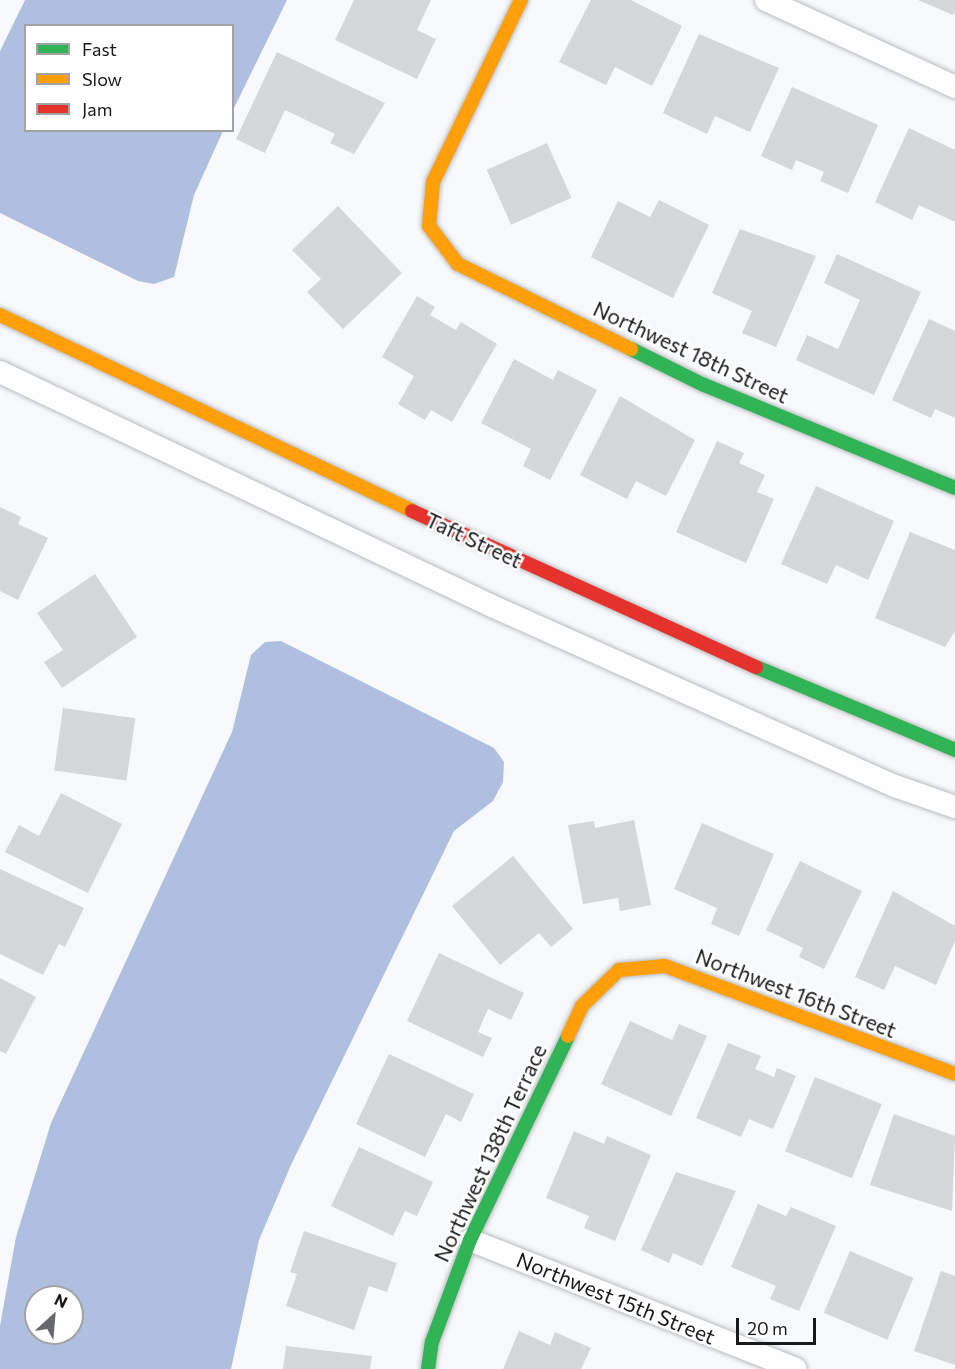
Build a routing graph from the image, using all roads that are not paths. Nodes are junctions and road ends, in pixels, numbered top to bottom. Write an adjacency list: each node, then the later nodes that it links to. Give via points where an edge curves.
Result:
1 (520, 0): 6 (street, Northwest 18th Street, via 433,182 429,226 458,264 704,385)
2 (766, 0): 3 (street)
3 (955, 87)
4 (0, 315): 7 (street, Taft Street, via 495,551 897,730)
5 (0, 372): 8 (street, via 503,611 895,786)
6 (955, 488)
7 (955, 750)
8 (955, 807)
9 (619, 970): 10 (street, Northwest 16th Street, via 665,966); 11 (street, Northwest 138th Terrace, via 582,1006)
10 (955, 1074)
11 (470, 1240): 12 (street, Northwest 138th Terrace, via 432,1342); 13 (street, Northwest 15th Street)
12 (428, 1369)
13 (795, 1369)

